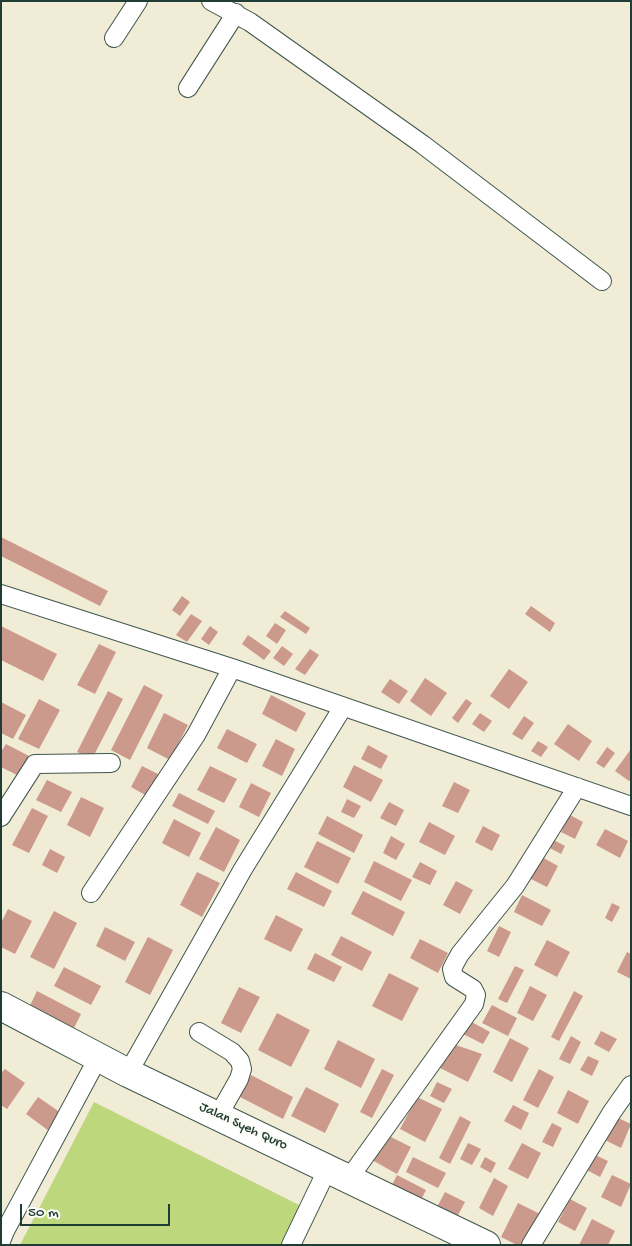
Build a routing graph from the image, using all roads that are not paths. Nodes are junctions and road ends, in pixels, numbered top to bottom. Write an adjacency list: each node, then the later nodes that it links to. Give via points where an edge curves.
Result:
1 (138, 1): 3 (street)
2 (222, 5): 4 (street); 5 (street, via 422,144)
3 (114, 38)
4 (188, 88)
5 (602, 281)
6 (1, 594): 7 (street)
7 (232, 668): 8 (street); 13 (street, via 196,735)
8 (343, 707): 10 (street); 17 (street, via 243,869)
9 (111, 763): 12 (street, via 35,764)
10 (577, 787): 11 (street); 20 (street, via 515,886 460,954 452,969 454,977 473,989 476,994 474,1004)
11 (631, 806)
12 (1, 817)
13 (91, 894)
14 (1, 1006): 16 (main road, Jalan Syeh Quro)
15 (199, 1032): 19 (street, via 240,1060 239,1079)
16 (99, 1056): 17 (main road, Jalan Syeh Quro); 21 (street)
17 (128, 1073): 19 (main road, Jalan Syeh Quro)
18 (631, 1086): 24 (street)
19 (218, 1116): 20 (main road, Jalan Syeh Quro)
20 (339, 1173): 22 (street); 23 (main road, Jalan Syeh Quro)
21 (1, 1241)
22 (291, 1245)
23 (486, 1245)
24 (531, 1245)

